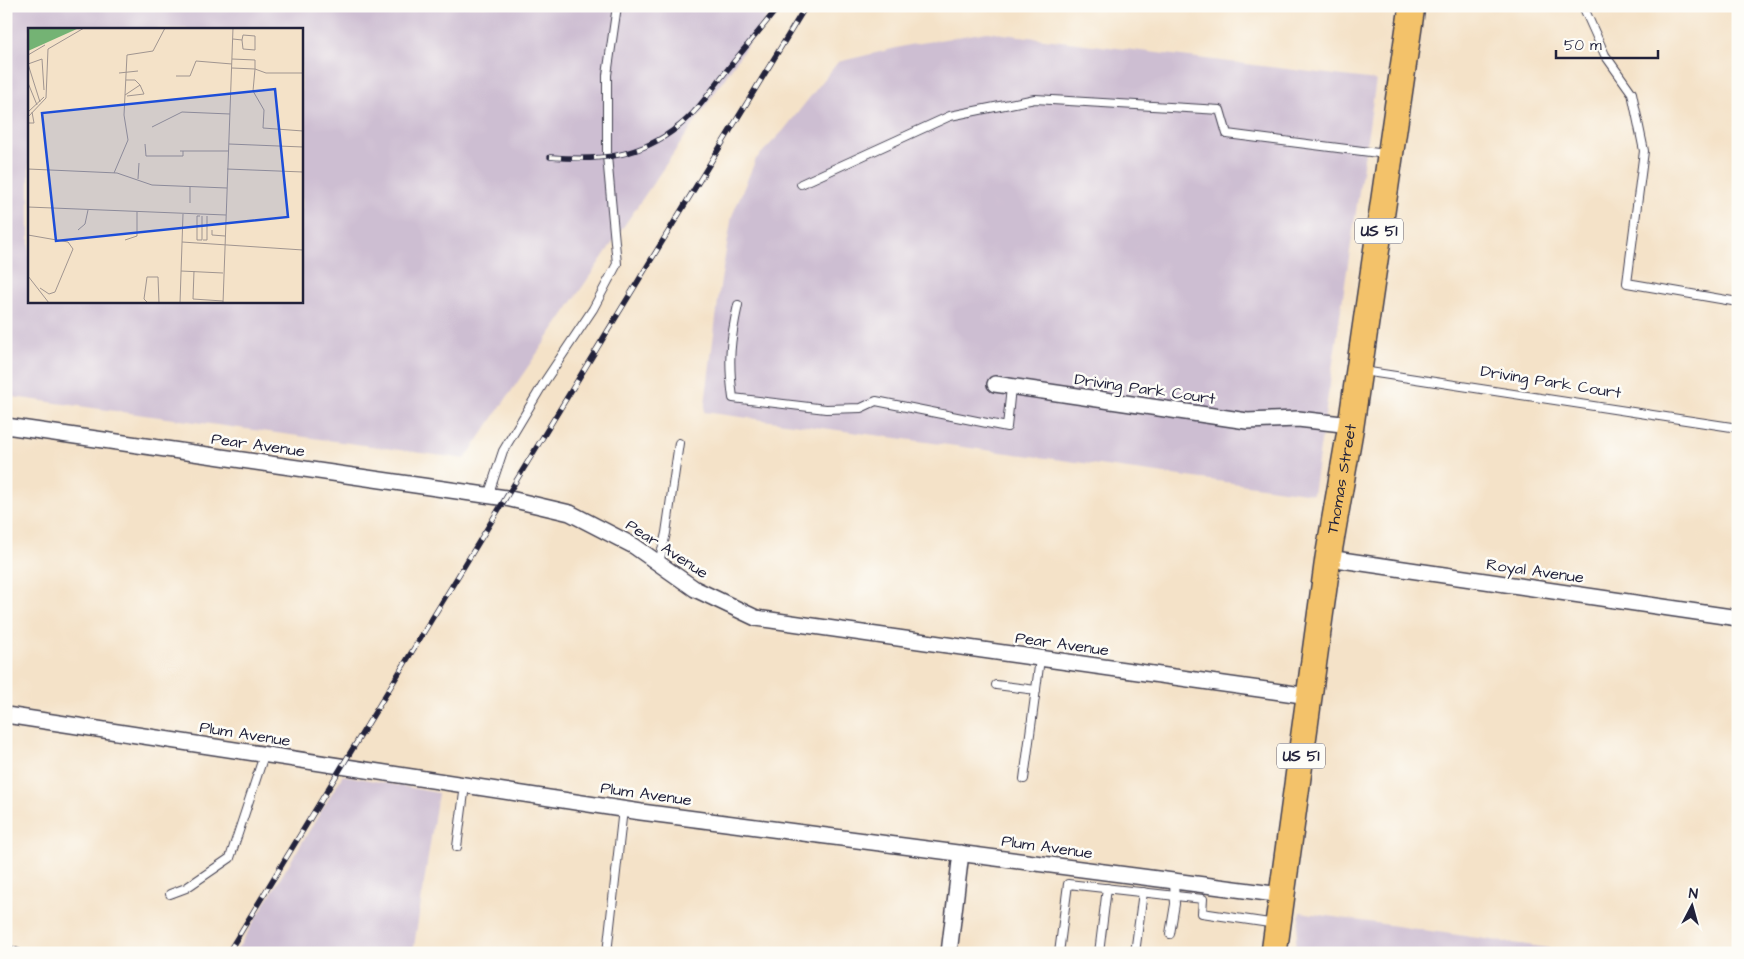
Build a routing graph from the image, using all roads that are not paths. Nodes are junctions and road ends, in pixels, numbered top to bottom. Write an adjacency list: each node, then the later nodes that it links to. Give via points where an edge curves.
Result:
1 (617, 6): 15 (lane, via 608,75 608,156 617,264 593,310 545,381 504,452)
2 (1412, 6): 4 (main road, Thomas Street / US 51)
3 (1583, 6): 6 (lane, via 1605,54 1632,93 1644,151 1627,283)
4 (1390, 154): 5 (lane, via 1226,134 1220,110 1036,99 950,116); 8 (main road, Thomas Street / US 51)
5 (801, 184)
6 (1738, 302)
7 (738, 305): 10 (lane, via 729,368 733,398 826,409 861,408 876,401 1007,427)
8 (1359, 370): 11 (main road, Thomas Street / US 51); 13 (lane, Driving Park Court)
9 (995, 384): 10 (street, Driving Park Court)
10 (1011, 387): 11 (street, Driving Park Court, via 1247,421 1298,419)
11 (1351, 425): 16 (main road, Thomas Street / US 51)
12 (6, 426): 15 (street, Pear Avenue)
13 (1738, 428)
14 (679, 443): 17 (lane)
15 (488, 496): 17 (street, Pear Avenue, via 570,513 634,546)
16 (1328, 558): 18 (street, Royal Avenue); 22 (main road, Thomas Street / US 51)
17 (659, 564): 19 (street, Pear Avenue, via 695,589 756,618)
18 (1738, 618)
19 (1040, 659): 21 (lane); 22 (street, Pear Avenue)
20 (996, 685): 21 (lane)
21 (1036, 690): 25 (lane)
22 (1309, 696): 34 (main road, Thomas Street / US 51)
23 (6, 715): 24 (street, Plum Avenue)
24 (264, 755): 26 (street, Plum Avenue); 33 (lane, via 230,858 186,888)
25 (1024, 779)
26 (465, 785): 27 (street, Plum Avenue); 28 (lane)
27 (623, 809): 29 (street, Plum Avenue); 39 (lane)
28 (457, 847)
29 (962, 853): 31 (street, Plum Avenue); 40 (street)
30 (1107, 888): 32 (lane); 41 (lane, via 1068,884); 42 (lane)
31 (1174, 888): 32 (lane); 34 (street, Plum Avenue); 35 (lane, via 1203,899 1202,913); 36 (lane)
32 (1142, 892): 43 (lane)
33 (170, 894)
34 (1282, 895): 35 (main road, Thomas Street / US 51)
35 (1278, 924): 44 (main road, Thomas Street / US 51)
36 (1170, 934)
37 (6, 948): 38 (lane)
38 (18, 953)
39 (607, 953)
40 (949, 953)
41 (1059, 953)
42 (1099, 953)
43 (1134, 953)
44 (1274, 953)

